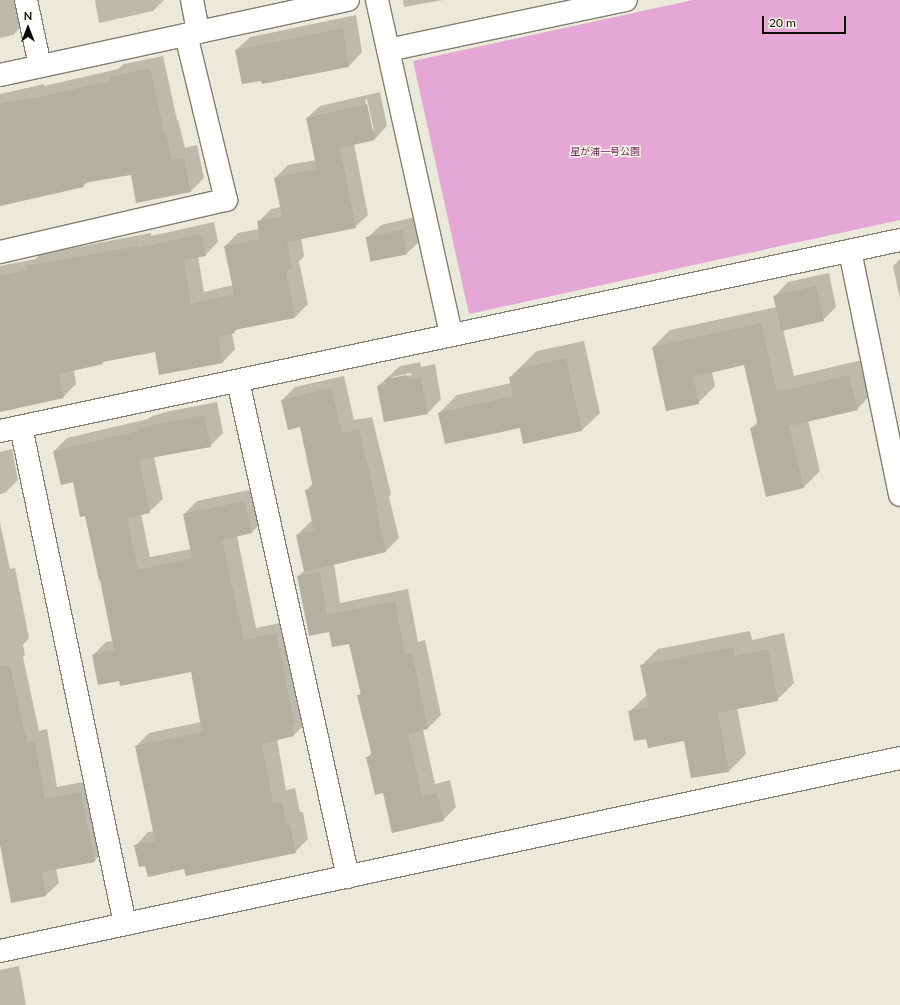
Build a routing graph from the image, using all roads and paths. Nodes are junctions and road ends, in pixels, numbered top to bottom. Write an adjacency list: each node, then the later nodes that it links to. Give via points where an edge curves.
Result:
1 (26, 0): 9 (street)
2 (192, 0): 7 (street)
3 (348, 0): 7 (street)
4 (377, 0): 8 (street)
5 (626, 0): 6 (street)
6 (557, 7): 8 (street)
7 (192, 33): 9 (street); 13 (street, via 226,200)
8 (388, 50): 14 (street)
9 (40, 66): 10 (street)
10 (0, 75)
11 (900, 240): 12 (street)
12 (850, 251): 14 (street); 17 (street)
13 (0, 252)
14 (451, 336): 15 (street)
15 (238, 381): 16 (street); 19 (street)
16 (10, 429): 20 (street)
17 (900, 496)
18 (900, 758): 19 (street)
19 (348, 877): 20 (street)
20 (125, 924): 21 (street)
21 (0, 951)

